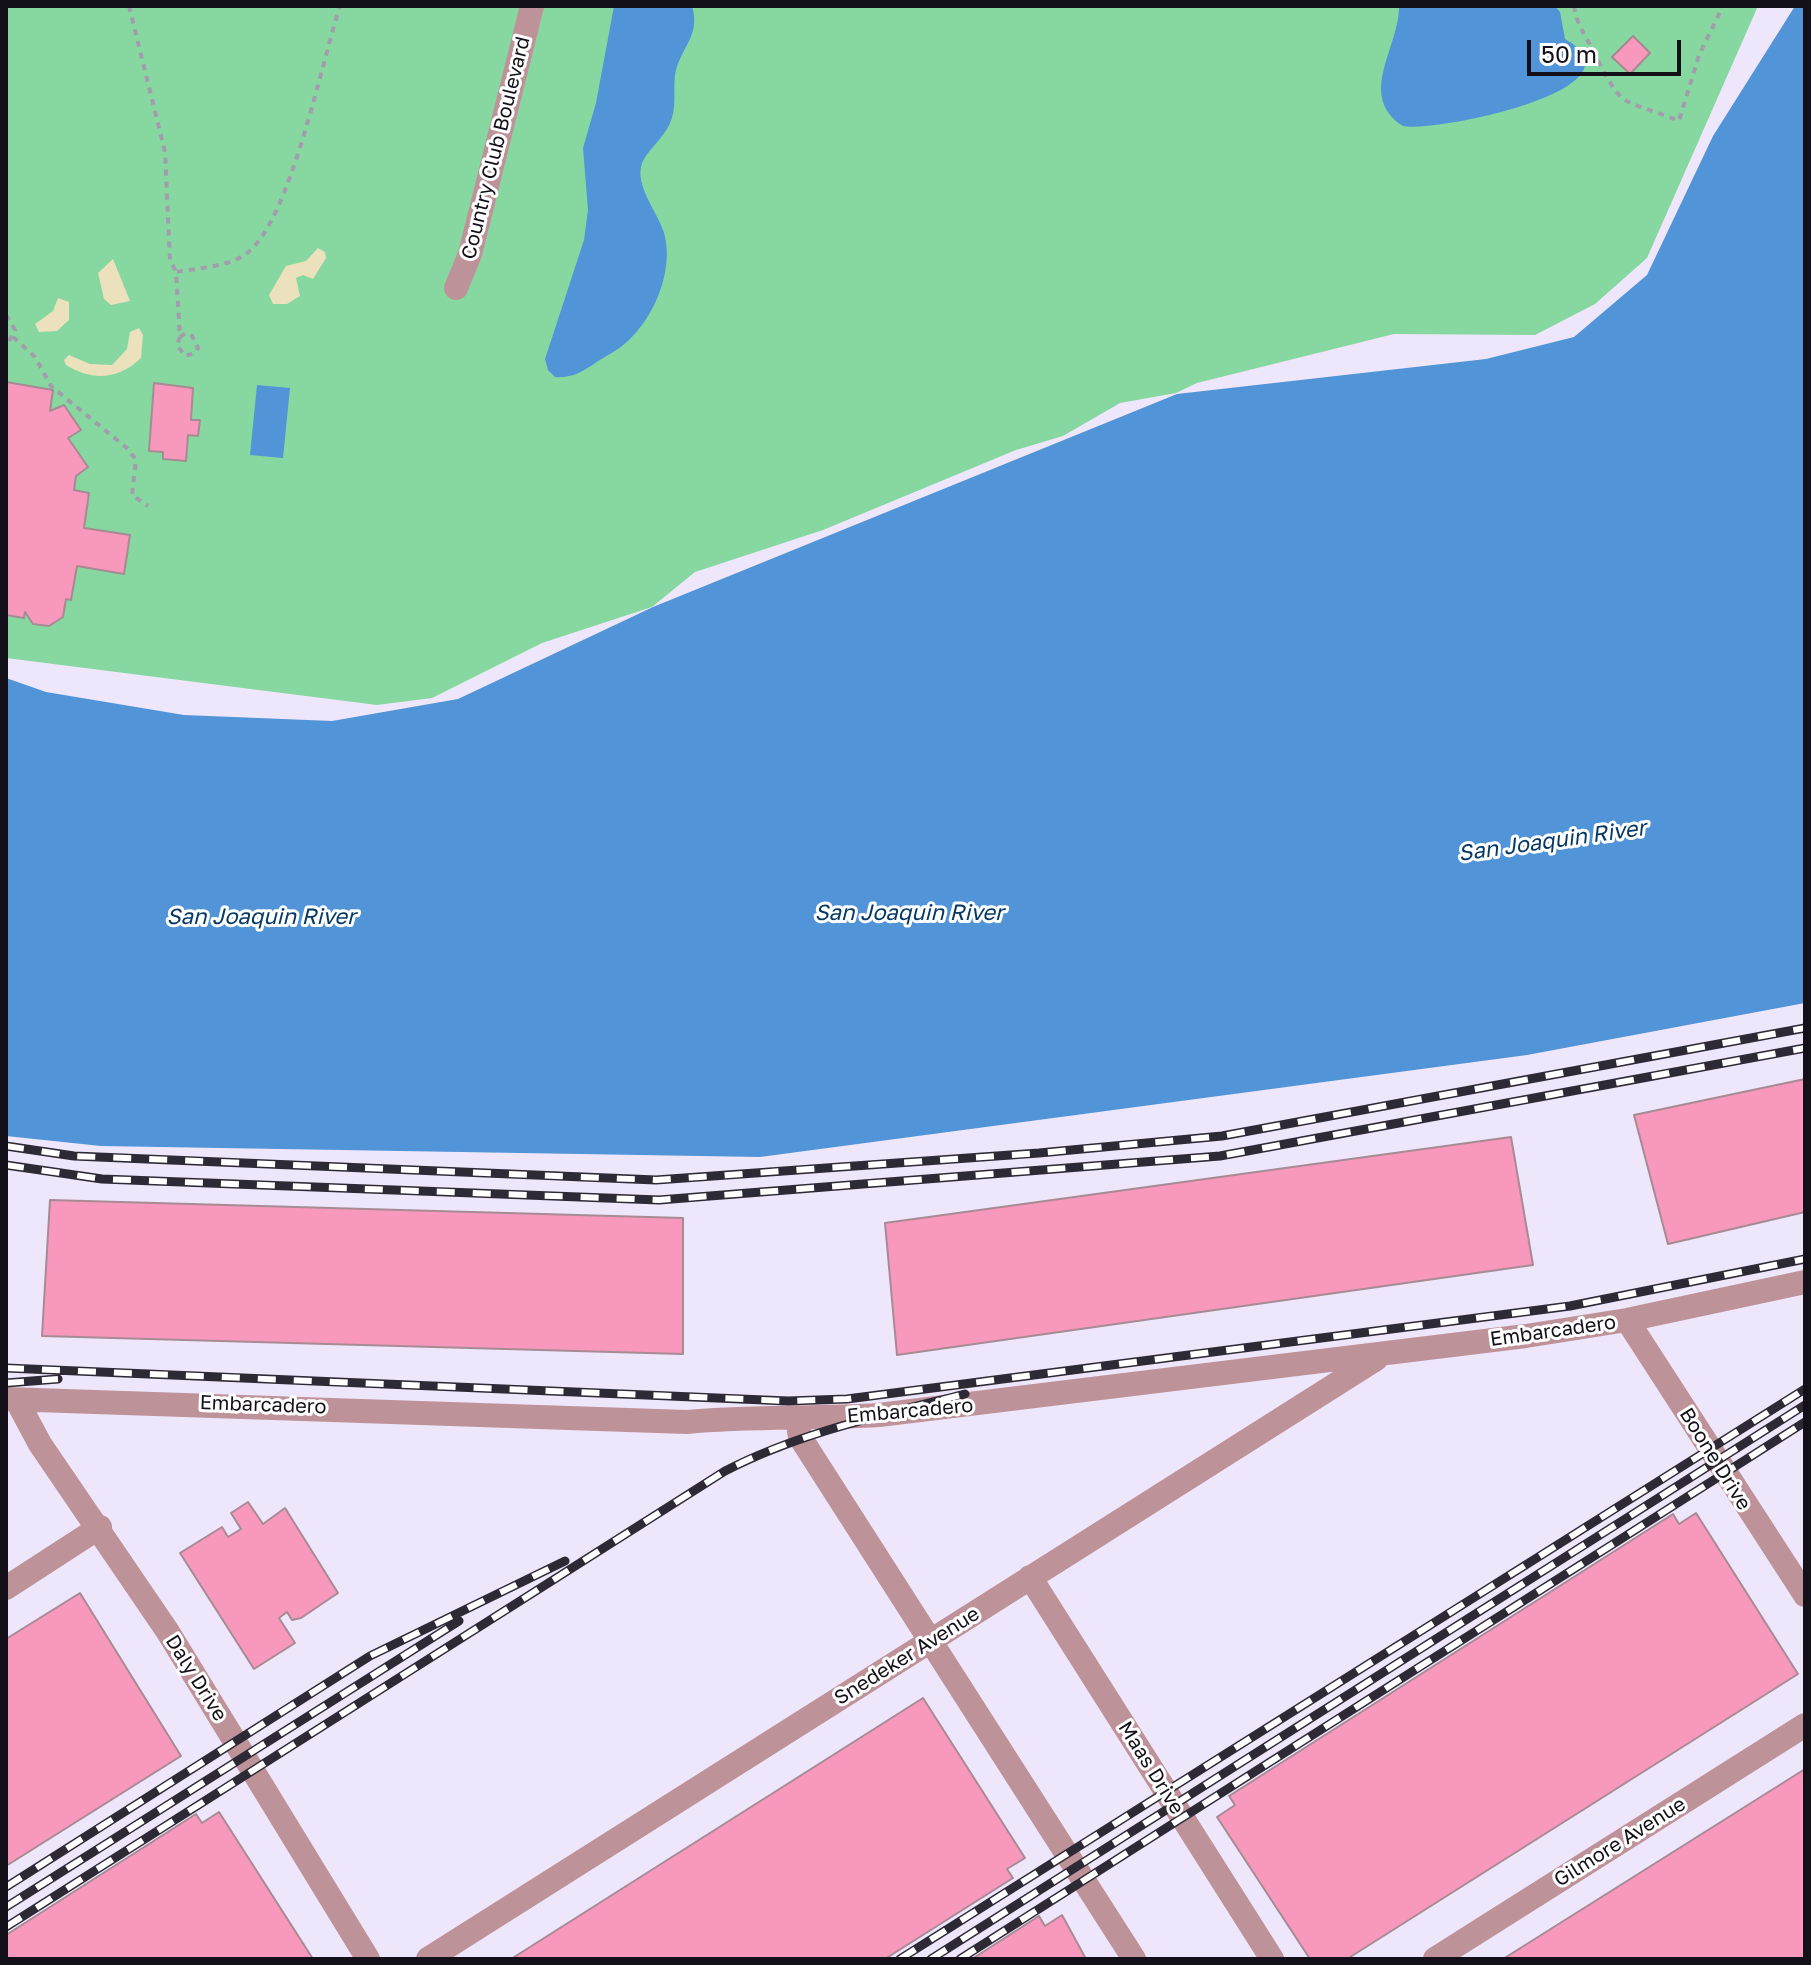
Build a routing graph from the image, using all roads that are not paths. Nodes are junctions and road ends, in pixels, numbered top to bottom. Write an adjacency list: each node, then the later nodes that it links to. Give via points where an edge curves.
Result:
1 (532, 6): 2 (street, Country Club Boulevard, via 470,254)
2 (456, 288)
3 (1805, 1282): 4 (street, Embarcadero)
4 (1627, 1320): 5 (street, Embarcadero); 11 (street, Boone Drive)
5 (1386, 1353): 7 (street, Embarcadero, via 938,1409); 9 (street, Snedeker Avenue)
6 (12, 1400): 7 (street, Embarcadero, via 687,1422); 8 (street, Daly Drive)
7 (797, 1419): 12 (street, via 800,1437)
8 (100, 1527): 10 (street); 14 (street, Daly Drive)
9 (1030, 1577): 12 (street, Snedeker Avenue); 17 (street, Maas Drive)
10 (6, 1588)
11 (1805, 1595)
12 (932, 1641): 15 (street, Snedeker Avenue); 16 (street)
13 (1805, 1725): 18 (street, Gilmore Avenue)
14 (368, 1959)
15 (428, 1959)
16 (1134, 1959)
17 (1272, 1959)
18 (1435, 1959)

